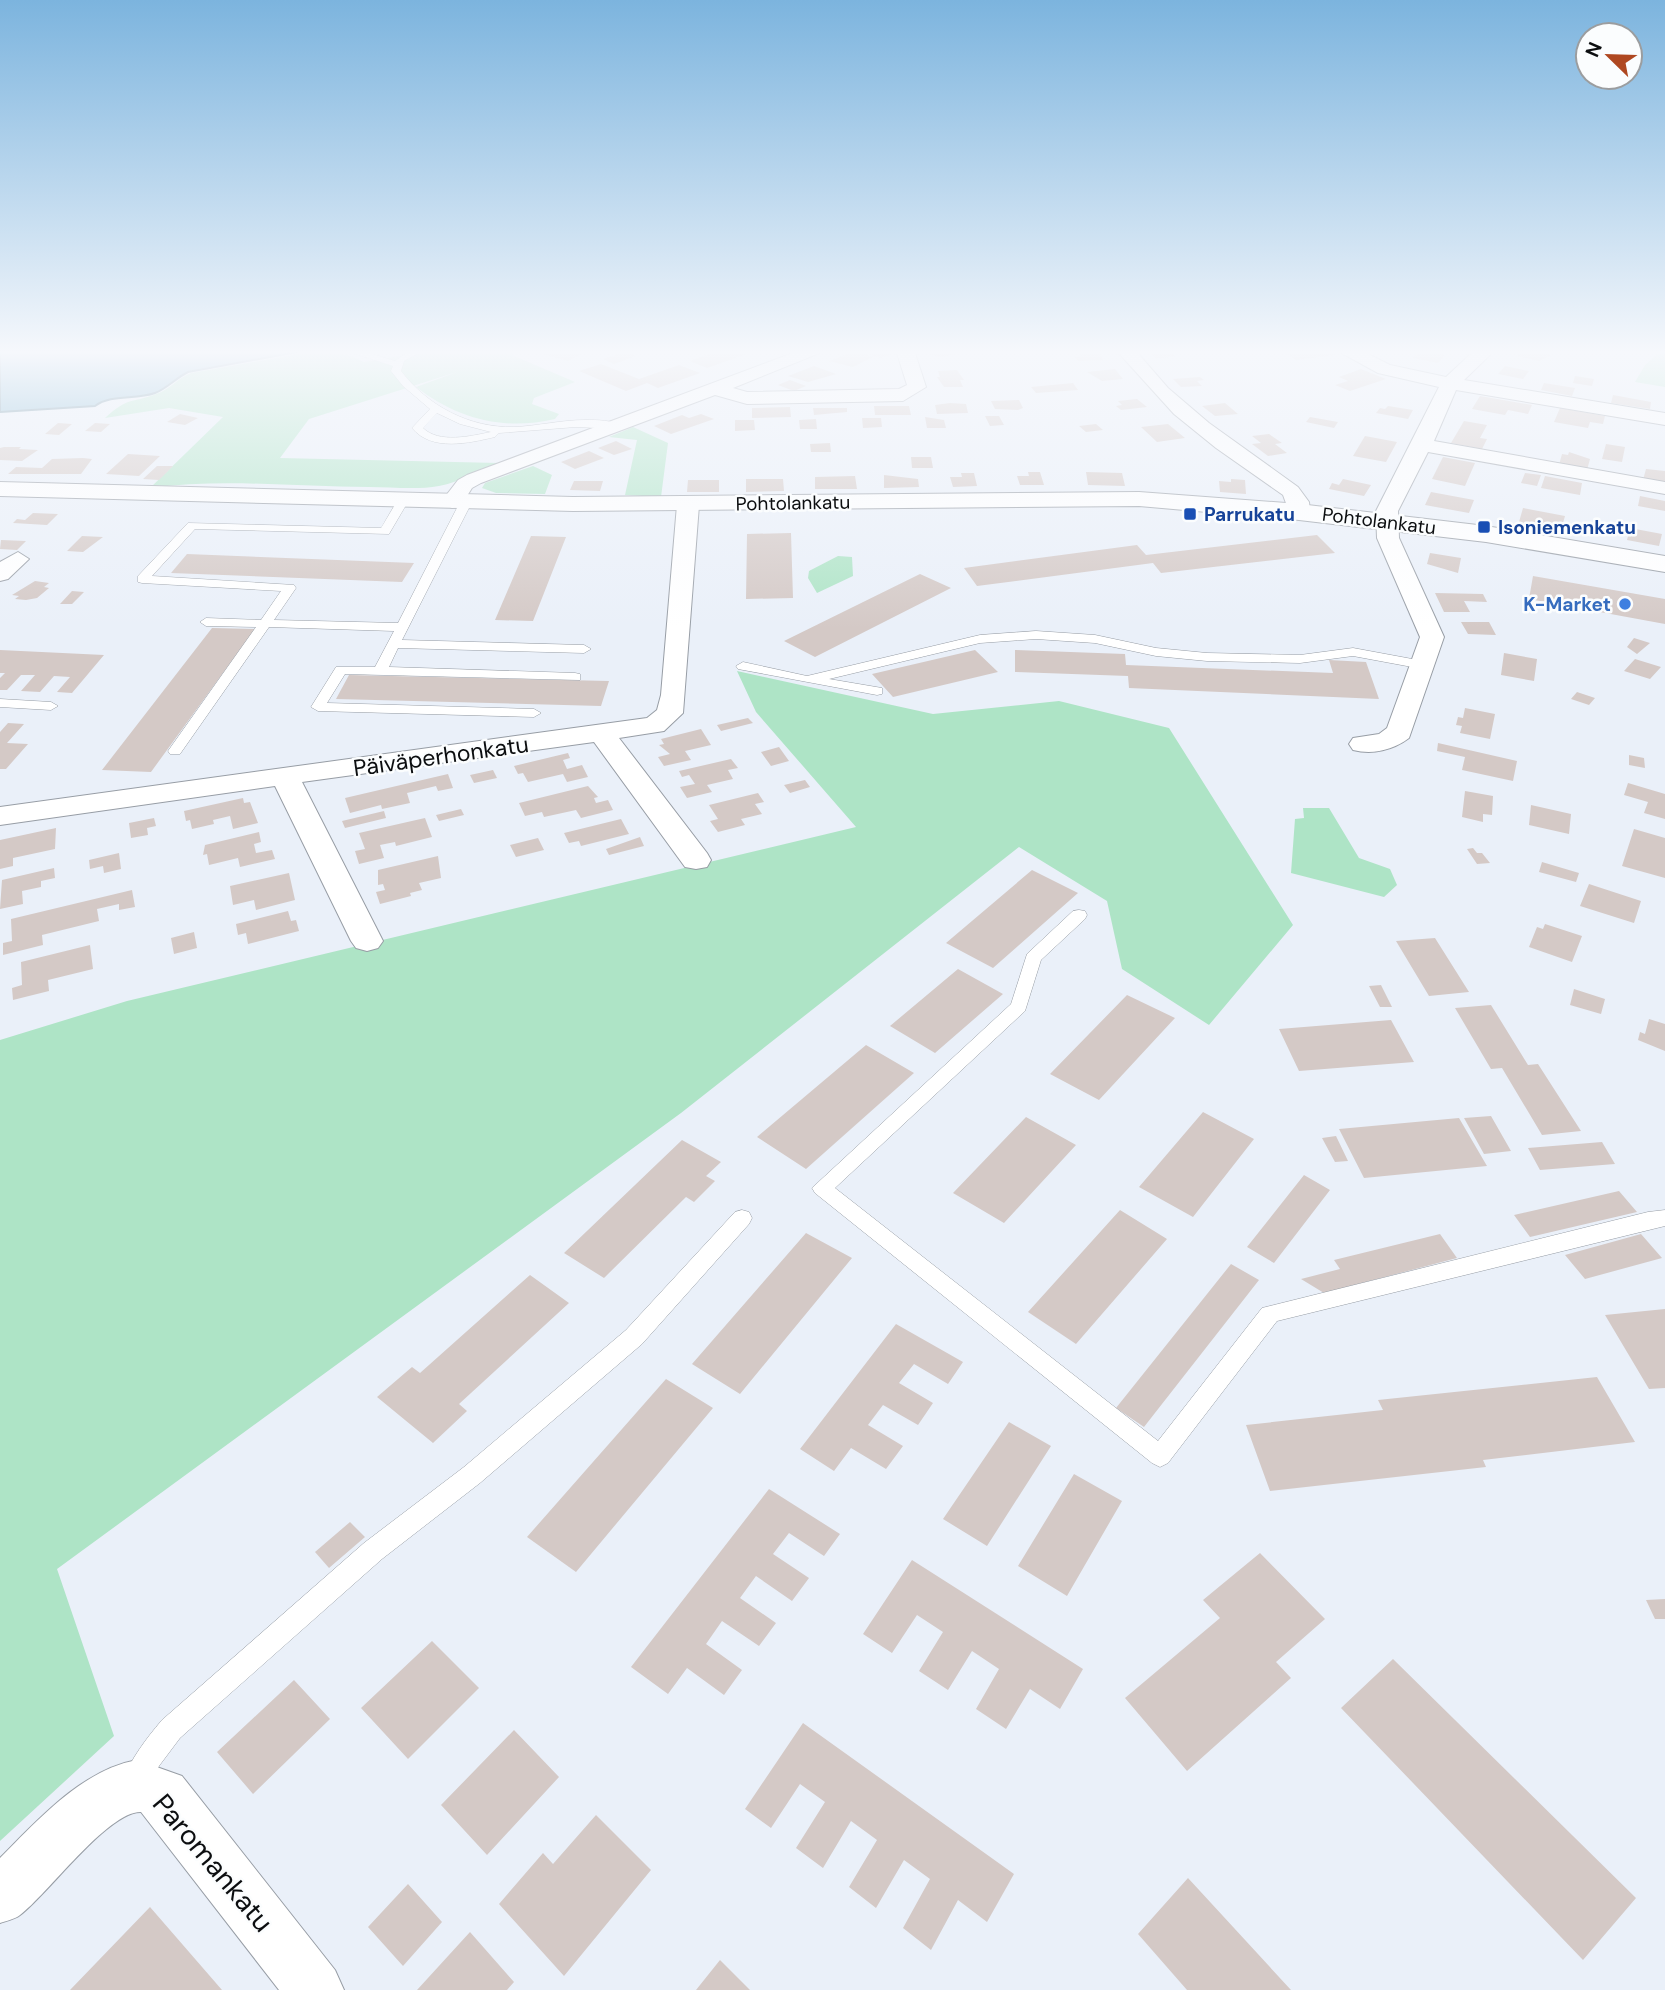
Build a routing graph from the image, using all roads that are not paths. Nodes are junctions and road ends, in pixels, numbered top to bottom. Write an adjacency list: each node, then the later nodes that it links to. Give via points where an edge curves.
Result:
1 (573, 443): 7 (street, via 465,484)
2 (1219, 443): 9 (street, via 1291,491)
3 (1422, 445): 4 (street); 10 (street, via 1387,511)
4 (1665, 488)
5 (0, 489): 6 (main road, Pohtolankatu)
6 (403, 500): 7 (main road, Pohtolankatu); 15 (lane, via 385,531 191,525 142,579 290,588)
7 (459, 502): 8 (main road, Pohtolankatu); 16 (lane)
8 (688, 505): 9 (main road, Pohtolankatu, via 1093,498); 28 (street, Päiväperhonkatu, via 670,713 655,725)
9 (1299, 512): 10 (main road, Pohtolankatu)
10 (1387, 522): 12 (main road, Pohtolankatu, via 1550,543); 19 (street, via 1388,538 1433,637)
11 (18, 559): 13 (street)
12 (1665, 564)
13 (0, 574)
14 (205, 622): 15 (lane)
15 (268, 623): 16 (lane); 30 (lane)
16 (402, 627): 17 (lane)
17 (394, 644): 18 (lane); 21 (lane)
18 (584, 649)
19 (1423, 665): 23 (lane, via 1353,652 1300,659 1207,657 1095,639 1009,636); 29 (street, via 1399,732 1387,741)
20 (743, 666): 23 (lane)
21 (380, 671): 22 (lane); 27 (lane, via 341,670 318,707)
22 (575, 677)
23 (807, 680): 24 (lane)
24 (877, 691)
25 (0, 703): 26 (lane)
26 (51, 706)
27 (534, 713)
28 (603, 734): 31 (street, Päiväperhonkatu); 33 (street)
29 (1363, 744)
30 (175, 751)
31 (285, 777): 32 (street, Päiväperhonkatu); 35 (street)
32 (0, 816)
33 (696, 860)
34 (1079, 915): 36 (lane, via 1033,958 1019,1007 822,1188 1160,1456 1270,1314)
35 (367, 941)
36 (1665, 1218)
37 (742, 1219): 38 (lane, via 634,1337 472,1475 373,1551 171,1729)
38 (134, 1785): 39 (street, Paromankatu, via 94,1807); 40 (street, Paromankatu, via 163,1795)
39 (0, 1896)
40 (316, 1990)

